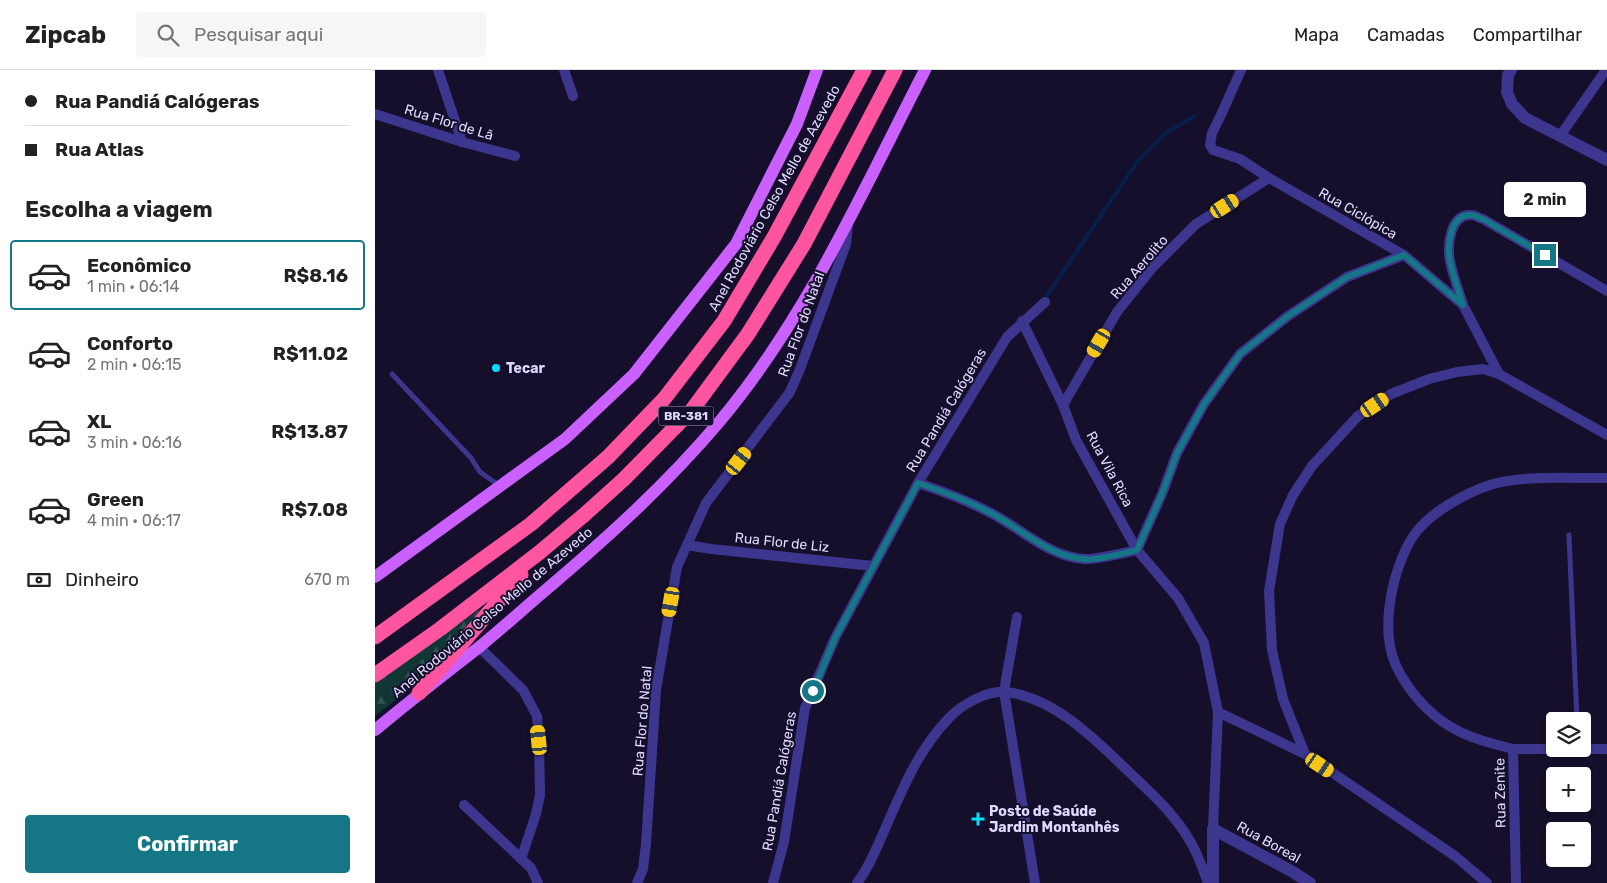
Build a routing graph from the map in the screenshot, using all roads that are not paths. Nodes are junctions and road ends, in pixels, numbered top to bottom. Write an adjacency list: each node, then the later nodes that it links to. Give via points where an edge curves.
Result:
1 (438, 70): 13 (street)
2 (564, 70): 10 (street)
3 (817, 70): 29 (main road, Anel Rodoviário Celso Mello de Azevedo, via 797,124 736,244 634,374 565,439)
4 (895, 70): 33 (highway, Anel Rodoviário Celso Mello de Azevedo / BR-381, via 804,244 748,334 692,410 659,445)
5 (925, 70): 17 (main road, Anel Rodoviário Celso Mello de Azevedo)
6 (1241, 70): 16 (street, Rua Ciclópica, via 1211,133 1210,145 1213,150 1240,159)
7 (1606, 70): 12 (street)
8 (863, 72): 37 (highway, Anel Rodoviário Celso Mello de Azevedo / BR-381, via 774,238 724,321 663,399 608,457 531,524)
9 (1509, 73): 12 (street, via 1507,92 1512,104 1525,118)
10 (573, 96)
11 (375, 114): 13 (street, Rua Flor de Lã)
12 (1560, 136): 15 (street)
13 (462, 142): 14 (street, Rua Flor de Lã)
14 (515, 156)
15 (1607, 160)
16 (1269, 178): 18 (street, Rua Ciclópica); 25 (street, Rua Aerolito, via 1196,224 1153,267 1117,312)
17 (850, 217): 31 (street, Rua Flor do Natal, via 846,244 790,392 706,504); 38 (main road, Anel Rodoviário Celso Mello de Azevedo, via 779,342 720,420 670,477 598,546)
18 (1404, 255): 21 (street, Rua Ciclópica); 32 (street, via 1347,277 1288,316 1240,354 1204,404 1177,453)
19 (1607, 291): 21 (street, via 1473,215 1463,216 1454,223 1450,238 1449,259)
20 (1045, 302): 22 (street, Rua Pandiá Calógeras)
21 (1463, 305): 24 (street, Rua Ciclópica)
22 (1022, 322): 25 (street, Rua Vila Rica); 28 (street, Rua Pandiá Calógeras, via 1007,337)
23 (393, 374): 29 (lane, via 471,458 479,472)
24 (1499, 374): 26 (street); 49 (street, via 1483,369 1457,372 1391,394 1358,416 1312,466 1293,495 1280,524 1269,591 1272,650 1283,699)
25 (1063, 405): 32 (street, Rua Vila Rica, via 1076,440)
26 (1607, 435)
27 (1607, 478): 46 (street, Rua Zenite, via 1512,479 1486,486 1454,501 1429,519 1418,529 1403,554 1392,593 1389,630 1390,647 1405,682 1417,699 1456,731)
28 (918, 483): 32 (street, via 990,512 1061,554 1086,560); 34 (street, Rua Pandiá Calógeras)
29 (500, 486): 35 (main road, Anel Rodoviário Celso Mello de Azevedo)
30 (1569, 535): 43 (lane)
31 (687, 545): 34 (street, Rua Flor de Liz); 55 (street, Rua Flor do Natal, via 677,567 656,690 646,844)
32 (1137, 550): 42 (street, Rua Vila Rica, via 1177,598 1204,643)
33 (541, 552): 39 (highway, Anel Rodoviário Celso Mello de Azevedo / BR-381); 41 (highway)
34 (873, 566): 56 (street, Rua Pandiá Calógeras, via 835,638 805,708)
35 (375, 577)
36 (1017, 618): 40 (street)
37 (375, 637)
38 (479, 647): 41 (main road, Anel Rodoviário Celso Mello de Azevedo); 52 (street, via 523,690 537,716 540,795)
39 (375, 675)
40 (1004, 691): 57 (street, via 981,696 963,706 949,717 928,743 908,776 880,841); 58 (street); 59 (street, via 1033,699 1070,720 1166,807 1191,842)
41 (419, 693): 44 (main road, Anel Rodoviário Celso Mello de Azevedo)
42 (1218, 712): 49 (street); 51 (street, Rua Vila Rica)
43 (1577, 712)
44 (375, 730)
45 (1607, 748): 48 (street)
46 (1513, 749): 47 (street); 63 (street, Rua Zenite)
47 (1546, 749)
48 (1591, 749)
49 (1305, 754): 62 (street, via 1455,856)
50 (464, 805): 52 (street)
51 (1213, 829): 53 (street, Rua Boreal); 60 (street, Rua Vila Rica)
52 (521, 859): 54 (street, via 531,868)
53 (1294, 877): 61 (street, Rua Boreal)
54 (538, 883)
55 (637, 883)
56 (773, 883)
57 (857, 883)
58 (1035, 883)
59 (1208, 883)
60 (1213, 883)
61 (1310, 883)
62 (1487, 883)
63 (1516, 883)

